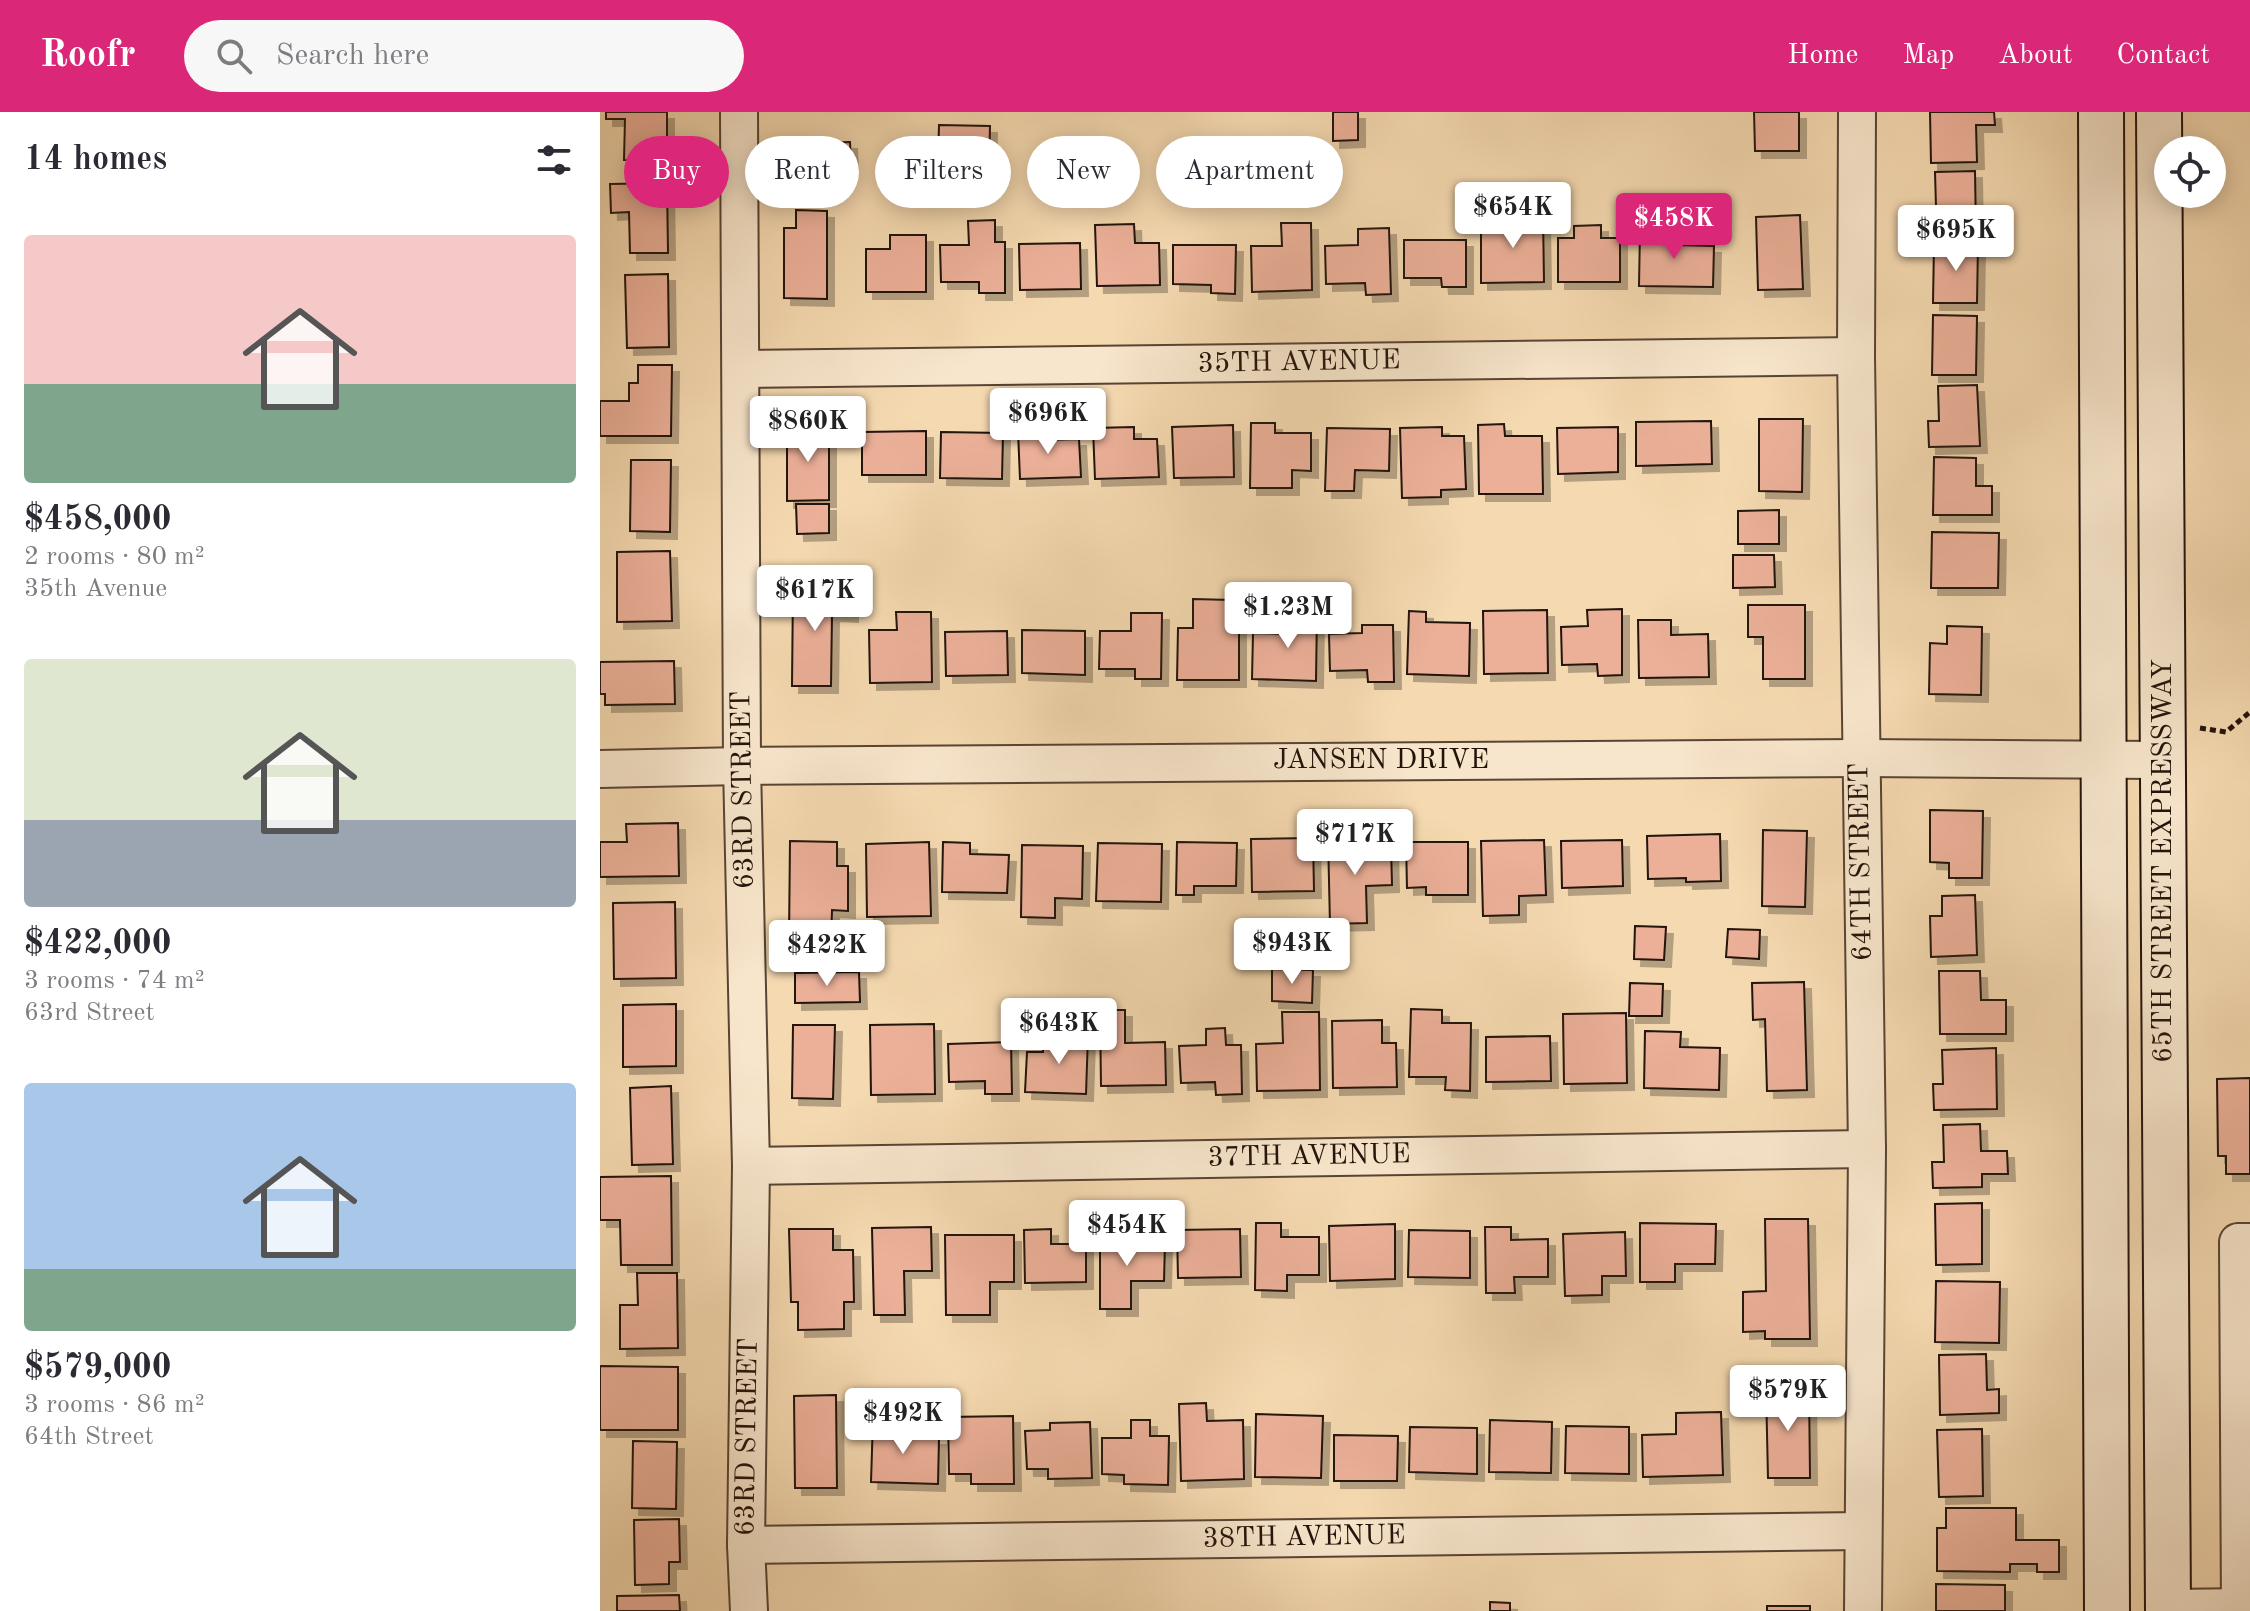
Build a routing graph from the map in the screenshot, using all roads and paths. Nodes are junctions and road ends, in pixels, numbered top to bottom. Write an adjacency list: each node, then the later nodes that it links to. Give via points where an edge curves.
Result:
1 (739, 112): 6 (street, 63RD STREET)
2 (1857, 112): 5 (street, 64TH STREET)
3 (2101, 112): 10 (main road, 65TH STREET EXPRESSWAY)
4 (2159, 112): 8 (main road, 65TH STREET EXPRESSWAY)
5 (1856, 356): 6 (street, 35TH AVENUE); 9 (street, 64TH STREET)
6 (742, 369): 11 (street, 63RD STREET)
7 (2250, 712): 8 (path, via 2226,732)
8 (2163, 742): 10 (street, JANSEN DRIVE); 19 (main road, 65TH STREET EXPRESSWAY)
9 (1861, 758): 10 (street, JANSEN DRIVE); 11 (street, JANSEN DRIVE); 13 (street, 64TH STREET)
10 (2105, 760): 22 (main road, 65TH STREET EXPRESSWAY)
11 (742, 766): 12 (street, JANSEN DRIVE); 14 (street, 63RD STREET)
12 (600, 769)
13 (1867, 1149): 14 (street, 37TH AVENUE); 16 (street, 64TH STREET)
14 (751, 1166): 17 (street, 63RD STREET)
15 (2244, 1242): 18 (street)
16 (1862, 1531): 17 (street, 38TH AVENUE); 21 (street, 64TH STREET)
17 (746, 1545): 20 (street, 63RD STREET)
18 (2243, 1609): 19 (street)
19 (2168, 1610)
20 (749, 1611)
21 (1863, 1611)
22 (2107, 1611)

